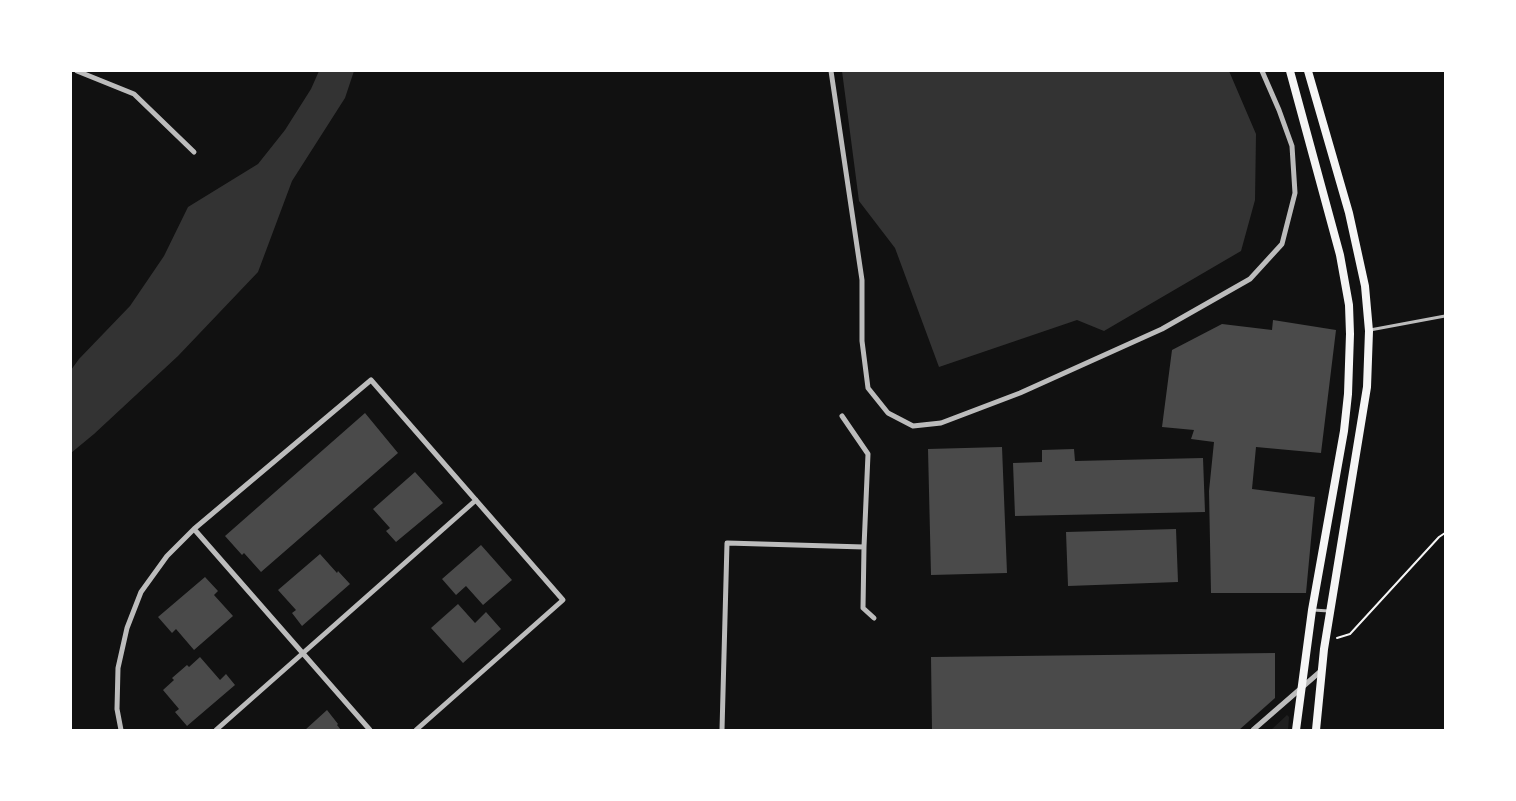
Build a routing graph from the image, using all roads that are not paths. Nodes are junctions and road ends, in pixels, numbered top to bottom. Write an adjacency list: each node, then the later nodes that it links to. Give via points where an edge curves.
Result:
1 (77, 71): 6 (street, via 134,94)
2 (831, 71): 3 (street, via 862,280 862,341 868,388 888,412 913,426 941,423 1020,393 1162,329 1250,278 1282,244 1295,193 1292,146)
3 (1262, 71)
4 (1290, 71): 13 (main road, via 1337,246 1349,305 1350,364 1344,431)
5 (1308, 71): 8 (main road, via 1349,213 1365,286)
6 (194, 152)
7 (1445, 316): 8 (lane)
8 (1369, 330): 14 (main road, via 1367,387)
9 (842, 416): 12 (street, via 868,454)
10 (476, 500): 11 (street, via 371,380); 16 (street); 22 (street, via 563,600)
11 (194, 529): 16 (street); 19 (street, via 167,556 141,592 127,628 118,668 117,709)
12 (864, 547): 15 (street, via 863,608); 23 (street, via 727,543)
13 (1312, 610): 14 (lane); 18 (main road)
14 (1330, 611): 17 (main road)
15 (874, 618)
16 (303, 653): 20 (street); 21 (street)
17 (1322, 670): 18 (street); 26 (main road)
18 (1301, 687): 24 (street); 25 (main road)
19 (121, 730)
20 (216, 730)
21 (370, 730)
22 (416, 730)
23 (722, 730)
24 (1253, 730)
25 (1296, 730)
26 (1316, 730)

